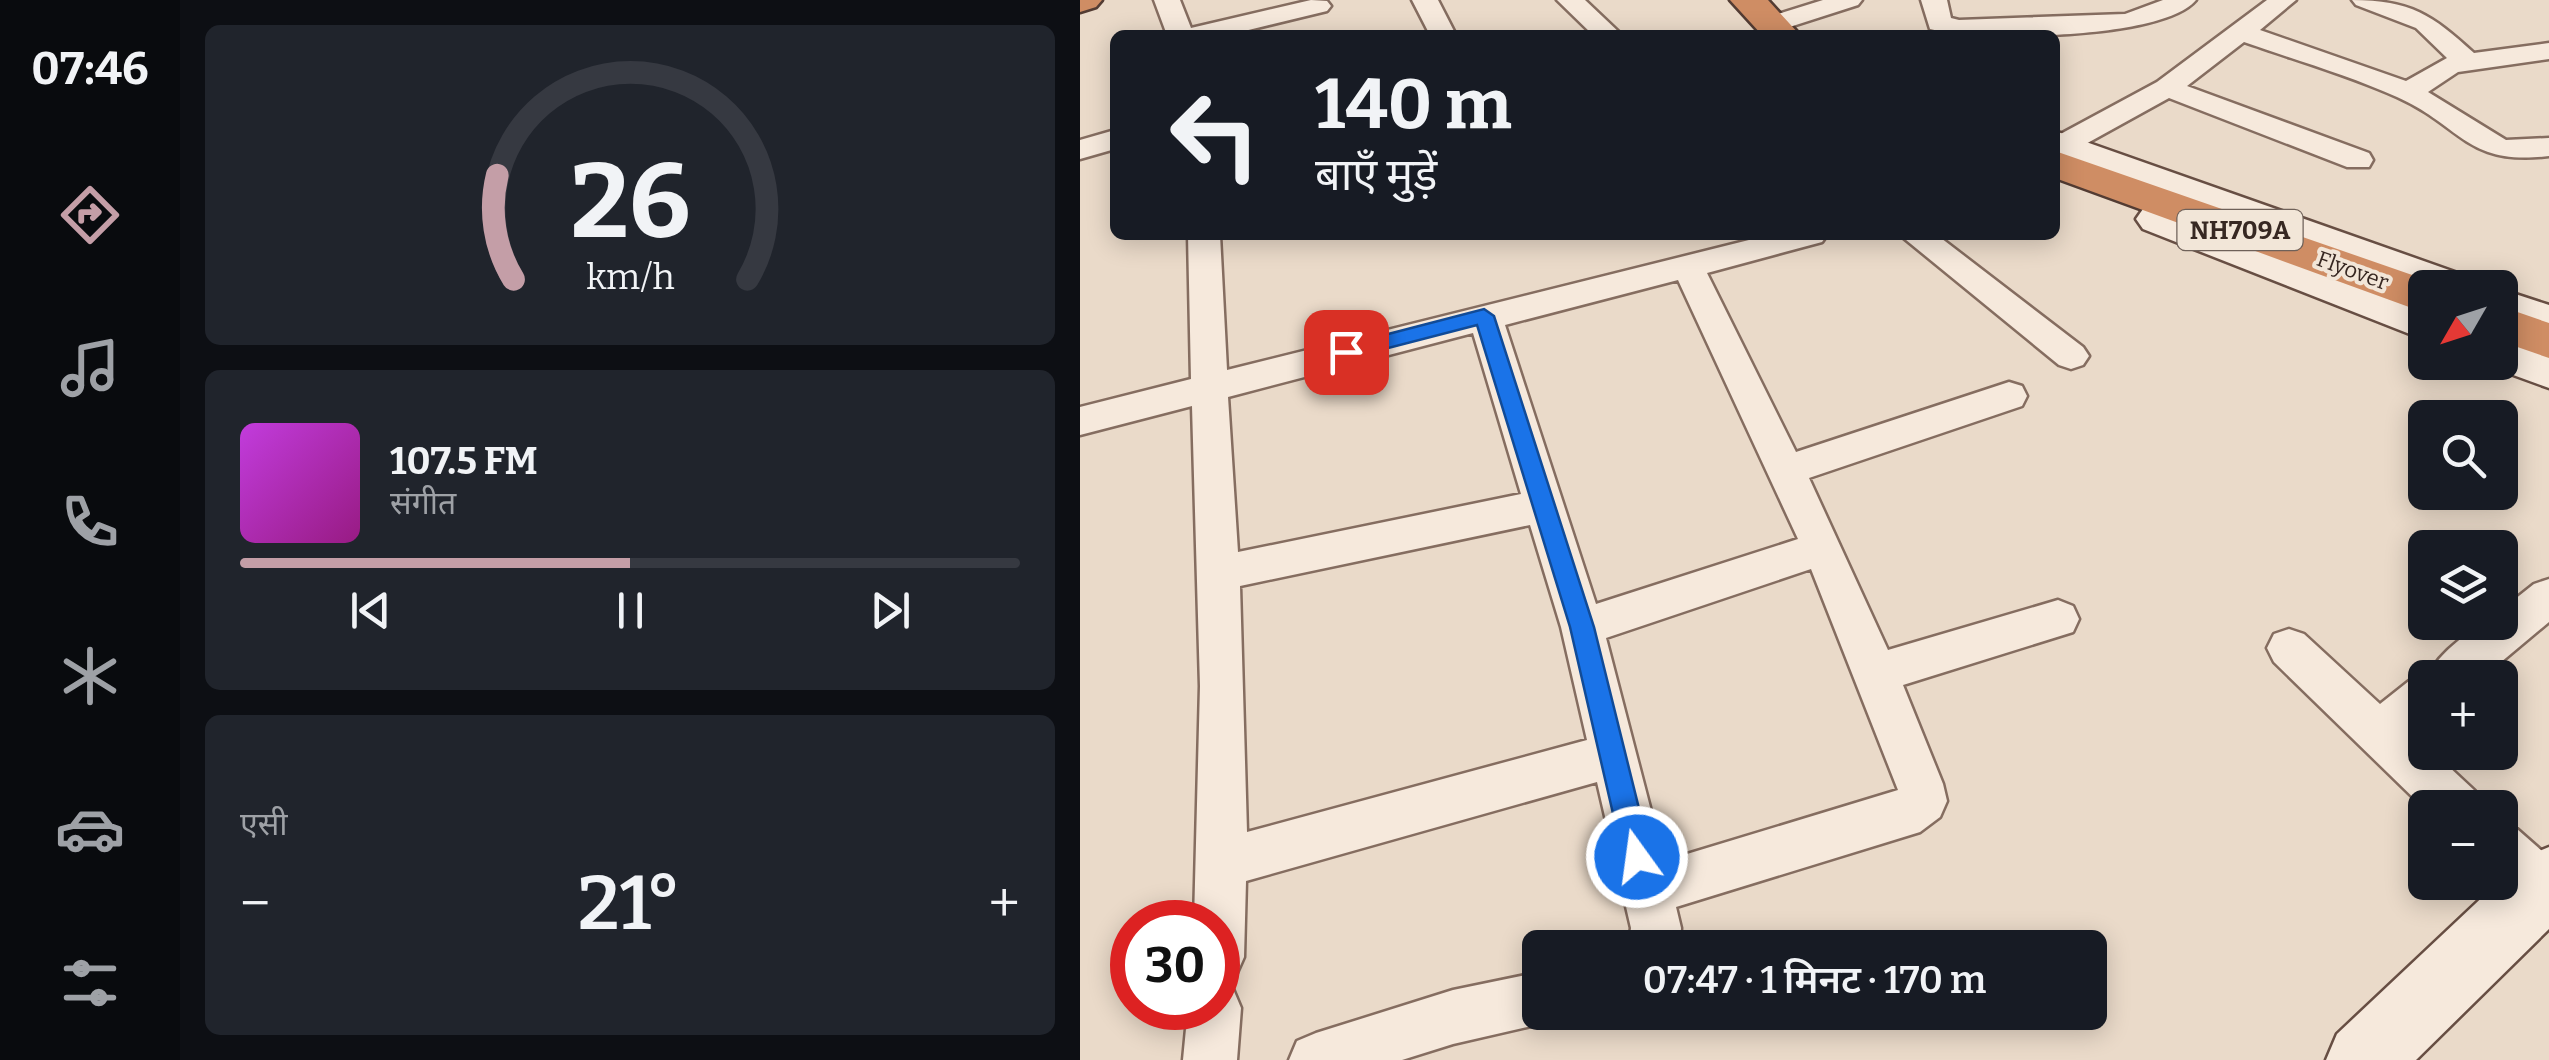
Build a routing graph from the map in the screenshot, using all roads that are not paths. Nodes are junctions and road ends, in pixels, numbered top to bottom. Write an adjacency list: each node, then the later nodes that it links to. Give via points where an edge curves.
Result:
1 (1167, 0): 14 (street)
2 (1424, 0): 16 (street)
3 (1570, 0): 17 (street)
4 (1721, 0): 12 (highway)
5 (1849, 0): 12 (street)
6 (1934, 0): 13 (street, via 1936,18 1947,26)
7 (2076, 0): 13 (street)
8 (2184, 0): 13 (street, via 2152,16)
9 (2284, 0): 18 (street)
10 (2372, 1): 20 (street, via 2425,22)
11 (1318, 6): 15 (street)
12 (1764, 24)
13 (2092, 24)
14 (1178, 30)
15 (1215, 30)
16 (1440, 30)
17 (1603, 30)
18 (2241, 32): 21 (street); 22 (street)
19 (2549, 51): 20 (street)
20 (2467, 62): 22 (street, via 2438,70)
21 (2167, 88): 26 (street); 30 (street)
22 (2409, 92): 24 (street, via 2496,147)
23 (1110, 141): 25 (street)
24 (2549, 147)
25 (1080, 150)
26 (2060, 156)
27 (2060, 159): 35 (street)
28 (2060, 159): 36 (highway, Flyover / NH709A)
29 (2060, 159): 38 (street)
30 (2358, 160)
31 (1204, 240): 42 (street)
32 (1772, 240): 34 (street)
33 (1922, 240): 39 (street)
34 (1686, 265): 37 (street); 45 (street)
35 (2408, 273)
36 (2408, 290)
37 (1484, 316): 42 (street); 46 (street)
38 (2408, 316)
39 (2072, 356)
40 (2518, 359): 41 (street)
41 (2549, 370)
42 (1208, 388): 44 (street); 48 (street)
43 (2009, 396): 45 (street)
44 (1080, 421)
45 (1788, 470): 47 (street)
46 (1543, 506): 48 (street); 51 (street)
47 (1823, 548): 51 (street); 54 (street)
48 (1219, 573): 59 (street)
49 (2549, 597): 53 (street)
50 (2058, 619): 54 (street)
51 (1582, 627): 57 (street)
52 (2289, 648): 56 (street)
53 (2470, 660)
54 (1878, 673): 61 (street, via 1920,784 1922,802 1915,810)
55 (2408, 710): 56 (street)
56 (2378, 734): 58 (street)
57 (1611, 756): 59 (street); 61 (street)
58 (2439, 790)
59 (1224, 863): 62 (street)
60 (2531, 871): 68 (street)
61 (1645, 891): 63 (street)
62 (1222, 900)
63 (1656, 930)
64 (1522, 1002): 67 (street)
65 (1212, 1030): 66 (street)
66 (1210, 1060)
67 (1316, 1060)
68 (2363, 1060)

